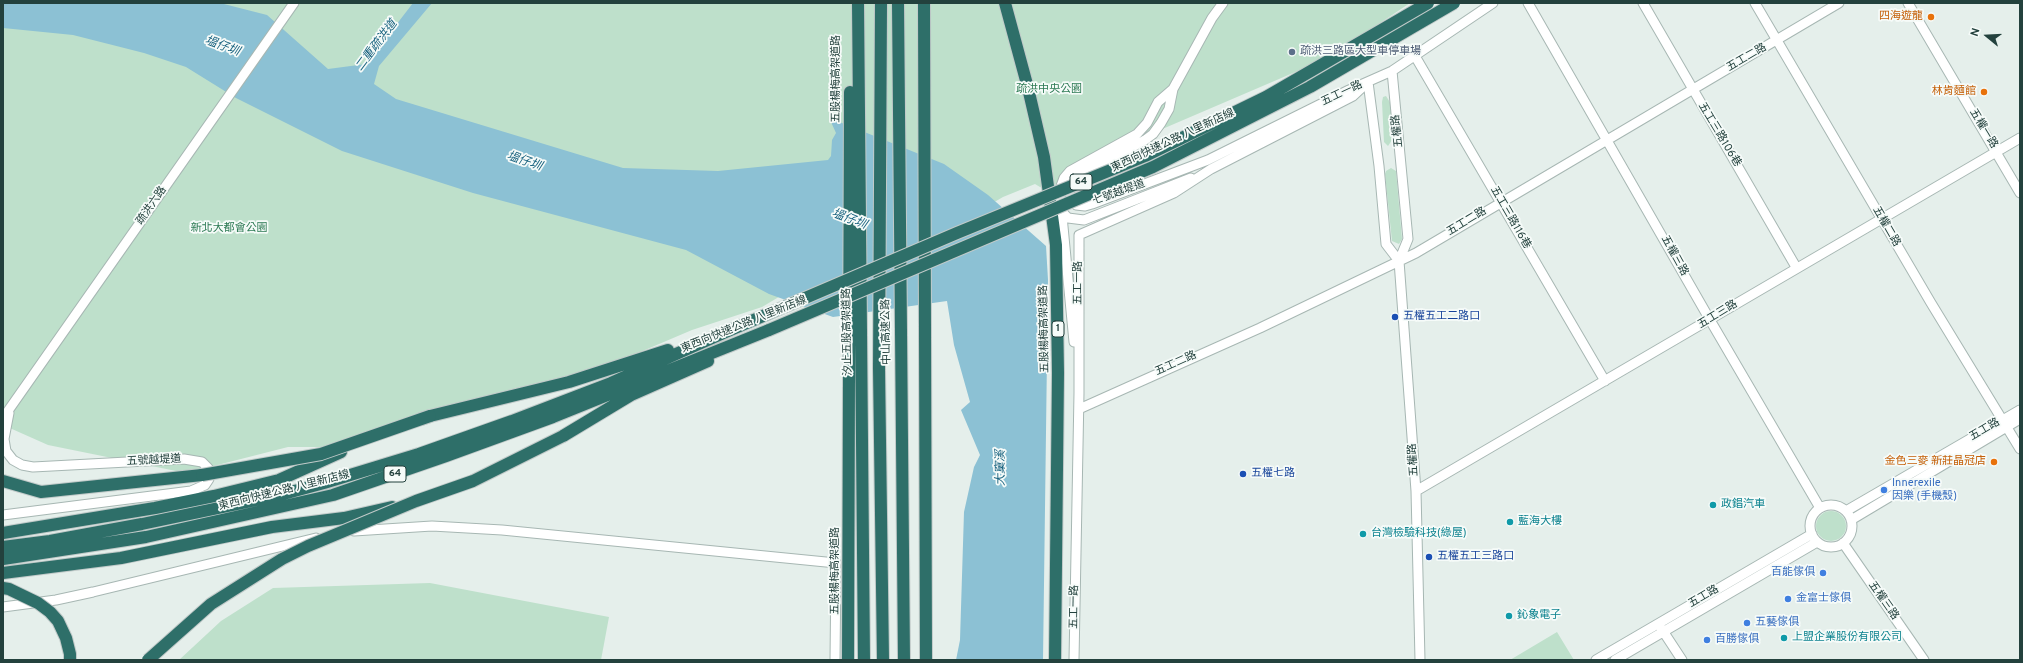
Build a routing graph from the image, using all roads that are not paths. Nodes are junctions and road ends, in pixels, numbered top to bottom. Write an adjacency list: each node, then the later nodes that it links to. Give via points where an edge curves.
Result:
1 (294, 3): 40 (street, 疏洪六路)
2 (850, 3): 68 (highway, 五股楊梅高架道路, bridge)
3 (858, 3): 69 (highway, 汐止五股高架道路, bridge)
4 (881, 3): 70 (highway, 中山高速公路, bridge, via 879,368)
5 (898, 3): 71 (highway, 中山高速公路, bridge)
6 (924, 3): 72 (highway, bridge)
7 (1005, 3): 73 (highway, 五股楊梅高架道路 / 1, bridge, via 1044,157 1056,245)
8 (1223, 3): 21 (street, 七號越堤道)
9 (1428, 3): 36 (highway, 東西向快速公路 八里新店線 / 64, bridge, via 1266,97 1145,156)
10 (1454, 3): 35 (highway, 東西向快速公路 八里新店線 / 64, bridge, via 1310,87 1153,167)
11 (1493, 3): 18 (street, 五工一路)
12 (1528, 3): 24 (street, 五權三路)
13 (1642, 3): 22 (street, 五工三路106巷)
14 (1755, 3): 17 (street, 五權二路)
15 (1839, 3): 17 (street, 五工二路)
16 (1908, 3): 25 (street, 五權一路)
17 (1777, 40): 22 (street, 五工二路); 31 (street, 五權二路)
18 (1415, 56): 19 (street, 五工一路); 29 (street, 五工三路116巷)
19 (1392, 71): 20 (street, 五工一路); 32 (street, 五權路, via 1408,239)
20 (1368, 82): 26 (street, 五工一路); 27 (street, 五工一路, via 1353,96); 32 (street, 五權路, via 1386,244)
21 (1173, 89): 26 (street, 七號越堤道, via 1169,110 1153,134 1076,178 1069,190 1071,199 1076,205 1085,206); 30 (street, 七號越堤道, via 1158,102 1147,123 1137,134 1070,171 1064,178 1060,195)
22 (1692, 90): 24 (street, 五工二路); 33 (street, 五工三路106巷)
23 (2020, 138): 25 (street, 五工三路)
24 (1607, 141): 29 (street, 五工二路); 34 (street, 五權三路)
25 (1996, 152): 28 (street, 五權一路); 31 (street, 五工三路)
26 (1208, 160)
27 (1211, 169): 30 (street, 七號越堤道, via 1084,220 1068,218); 38 (street, 五工一路, via 1174,193 1080,235)
28 (2020, 193)
29 (1500, 202): 32 (street, 五工二路); 37 (street, 五工三路116巷)
30 (1061, 211): 38 (street, 七號越堤道)
31 (1881, 218): 33 (street, 五工三路); 45 (street, 五權二路)
32 (1399, 261): 39 (street, 五工二路, via 1260,328); 48 (street, 五權路)
33 (1796, 267): 34 (street, 五工三路)
34 (1710, 320): 37 (street, 五工三路); 50 (street, 五權三路)
35 (770, 330): 49 (highway, bridge, via 694,368 631,395 563,436 496,470); 59 (highway, 東西向快速公路 八里新店線 / 64, via 546,419 333,495 146,537)
36 (721, 334): 42 (highway, via 569,382); 58 (highway, 東西向快速公路 八里新店線 / 64, via 611,382 512,421 419,454 324,483 276,496 142,524)
37 (1605, 381): 48 (street, 五工三路)
38 (1079, 393): 39 (street, 五工一路)
39 (1079, 409): 74 (street, 五工一路)
40 (10, 410): 43 (street); 52 (street, 五號越堤道, via 4,439 6,451 22,466 184,459 202,462 208,468 209,478 205,485 191,491)
41 (2020, 410): 45 (street, 五工路)
42 (430, 416): 47 (highway, bridge, via 321,454 202,475 41,492); 54 (highway, bridge, via 279,480 155,508)
43 (3, 418)
44 (2020, 419): 45 (street, 五工路)
45 (2003, 424): 46 (street, 五權二路); 51 (street, 五工路); 53 (street, 五工路)
46 (2020, 449)
47 (3, 481)
48 (1416, 491): 75 (street, 五權路)
49 (416, 502): 60 (highway, bridge, via 344,518 272,527 121,558); 66 (highway, bridge, via 308,546 256,575 210,604)
50 (1820, 508): 51 (street, via 1831,505); 55 (street, via 1811,519)
51 (1846, 512): 53 (street)
52 (3, 516)
53 (1851, 520): 57 (street, via 1850,533)
54 (3, 533)
55 (1812, 534): 56 (street); 63 (street, 五工路)
56 (1817, 542): 57 (street, via 1827,547); 64 (street, 五工路)
57 (1843, 543): 79 (street, 五權三路)
58 (3, 547)
59 (3, 559)
60 (3, 573)
61 (3, 588): 65 (highway, bridge, via 38,603 50,612 58,621 66,638)
62 (3, 607): 67 (street, via 56,600 363,529 432,526 502,530 836,563)
63 (1657, 624): 64 (street); 76 (street, 五工路)
64 (1663, 633): 77 (street, 五工路); 78 (street)
65 (70, 660)
66 (148, 660)
67 (835, 660)
68 (848, 660)
69 (864, 660)
70 (883, 660)
71 (904, 660)
72 (926, 660)
73 (1056, 660)
74 (1074, 660)
75 (1420, 660)
76 (1596, 660)
77 (1615, 660)
78 (1682, 660)
79 (1924, 660)

